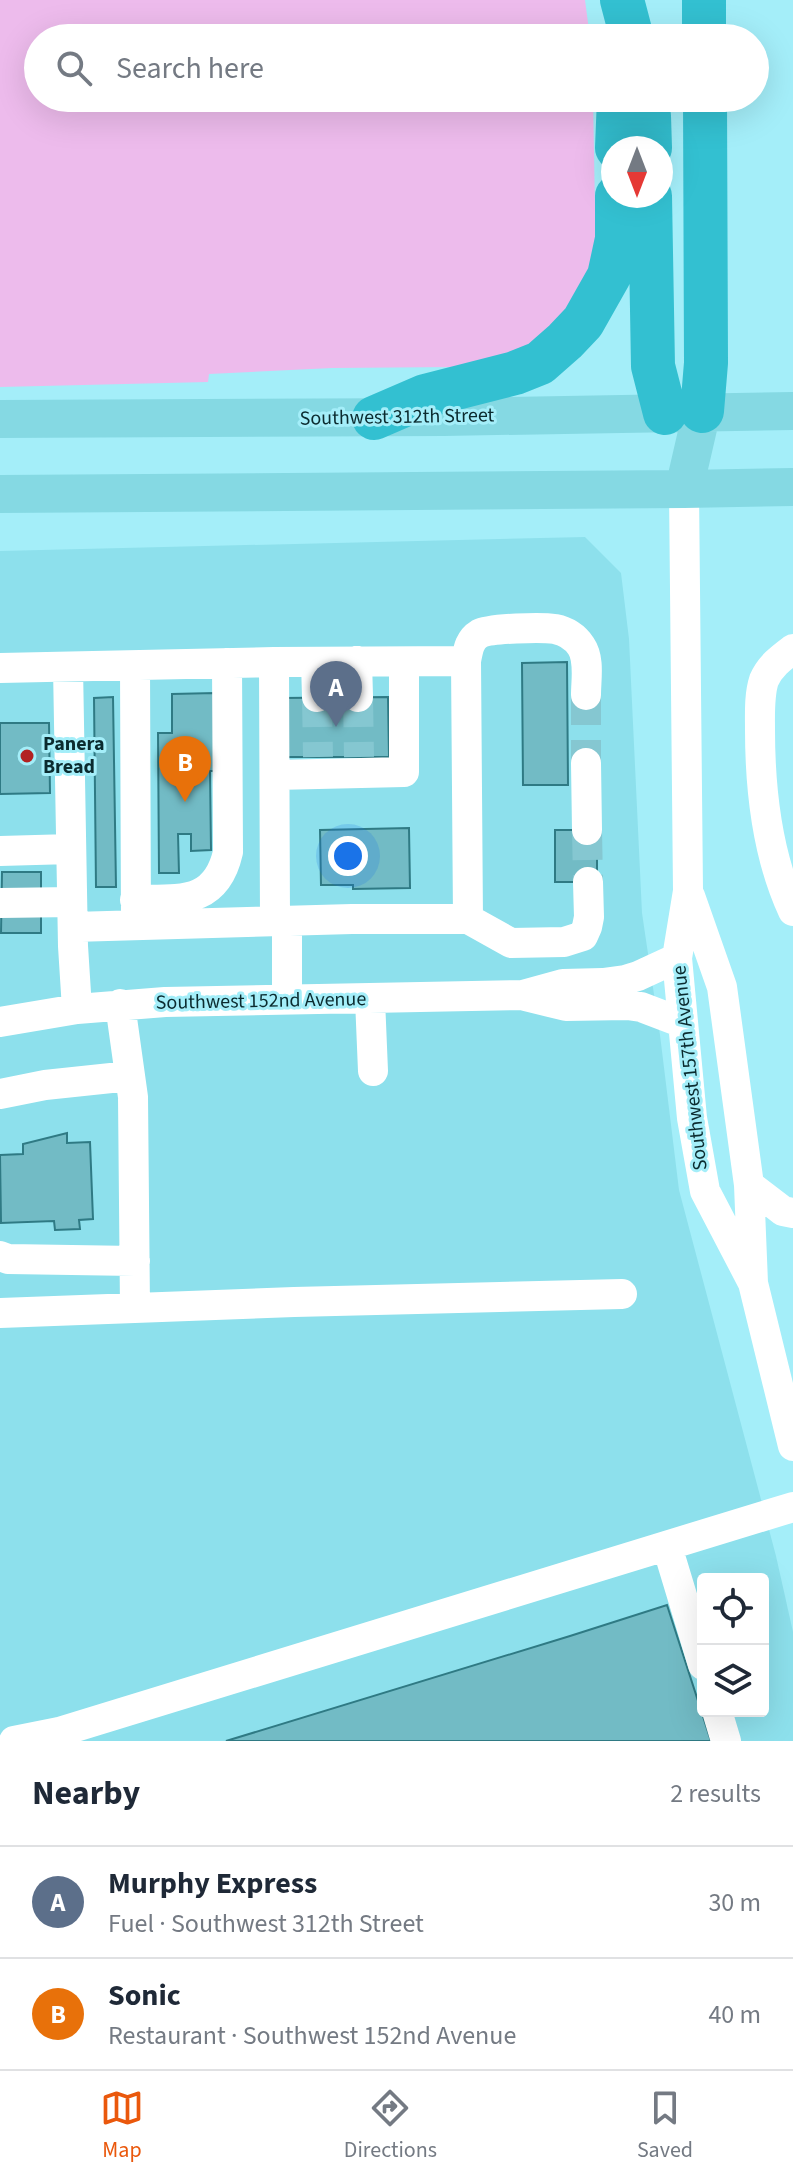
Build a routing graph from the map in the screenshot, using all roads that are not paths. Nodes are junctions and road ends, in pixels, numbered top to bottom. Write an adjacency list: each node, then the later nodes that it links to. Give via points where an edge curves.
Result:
1 (704, 0): 2 (highway)
2 (704, 24)
3 (618, 112): 6 (highway)
4 (648, 112): 7 (highway)
5 (705, 112): 11 (highway, via 706,363)
6 (617, 136)
7 (650, 136)
8 (617, 208): 12 (highway, via 609,276 583,322 540,363 425,396)
9 (650, 208): 11 (highway, via 653,366)
10 (793, 411): 11 (main road, Southwest 312th Street)
11 (684, 412): 12 (main road, Southwest 312th Street); 15 (main road, Southwest 157th Avenue)
12 (374, 418): 13 (main road, Southwest 312th Street)
13 (0, 419)
14 (793, 487): 15 (main road)
15 (684, 489): 16 (main road); 36 (street, Southwest 157th Avenue)
16 (0, 494)
17 (793, 649): 38 (street, via 776,661 764,681 760,705 766,814)
18 (357, 661): 21 (street); 22 (street); 29 (street)
19 (466, 661): 22 (street); 27 (street, via 470,642 479,634 553,628 583,648); 41 (street)
20 (274, 662): 21 (street); 23 (street); 31 (street)
21 (316, 662): 28 (street)
22 (404, 662): 31 (street, via 404,772 359,765)
23 (227, 663): 24 (street); 39 (street, via 225,866 208,890)
24 (135, 666): 25 (street); 39 (street)
25 (68, 667): 26 (street); 33 (street)
26 (0, 668)
27 (586, 695)
28 (317, 697)
29 (358, 697)
30 (586, 763): 32 (street)
31 (275, 775): 42 (street)
32 (587, 830)
33 (71, 849): 34 (street); 40 (street)
34 (0, 851)
35 (588, 882): 41 (street, via 587,927 575,940 511,943)
36 (688, 891): 43 (street, Southwest 157th Avenue); 54 (street, Southwest 157th Avenue, via 722,987)
37 (0, 903): 40 (street)
38 (793, 911)
39 (136, 913): 40 (street); 42 (street)
40 (72, 915): 48 (street)
41 (468, 919): 42 (street)
42 (281, 921): 46 (street)
43 (677, 958): 44 (street, Southwest 152nd Avenue, via 625,980 563,984); 50 (street, Southwest 157th Avenue)
44 (523, 995): 45 (street, Southwest 152nd Avenue); 50 (street, Southwest 152nd Avenue, via 566,1006 641,1007)
45 (370, 999): 46 (street, Southwest 152nd Avenue); 51 (street)
46 (287, 1000): 47 (street, Southwest 152nd Avenue)
47 (120, 1004): 48 (street, Southwest 152nd Avenue); 52 (street)
48 (77, 1009): 49 (street, Southwest 152nd Avenue)
49 (0, 1022)
50 (683, 1023): 58 (street, Southwest 157th Avenue, via 705,1191)
51 (373, 1071)
52 (130, 1076): 53 (street); 57 (street)
53 (0, 1094)
54 (749, 1185): 55 (street); 58 (street, Southwest 157th Avenue)
55 (793, 1213)
56 (0, 1256): 57 (street)
57 (135, 1261): 60 (street)
58 (753, 1283): 62 (street, Southwest 157th Avenue)
59 (622, 1294): 60 (street)
60 (135, 1308): 61 (street)
61 (0, 1313)
62 (793, 1446)
63 (793, 1507): 64 (street)
64 (667, 1546): 65 (street); 67 (street, via 59,1732)
65 (697, 1645)
66 (719, 1717): 68 (street)
67 (14, 1741)
68 (726, 1741)

